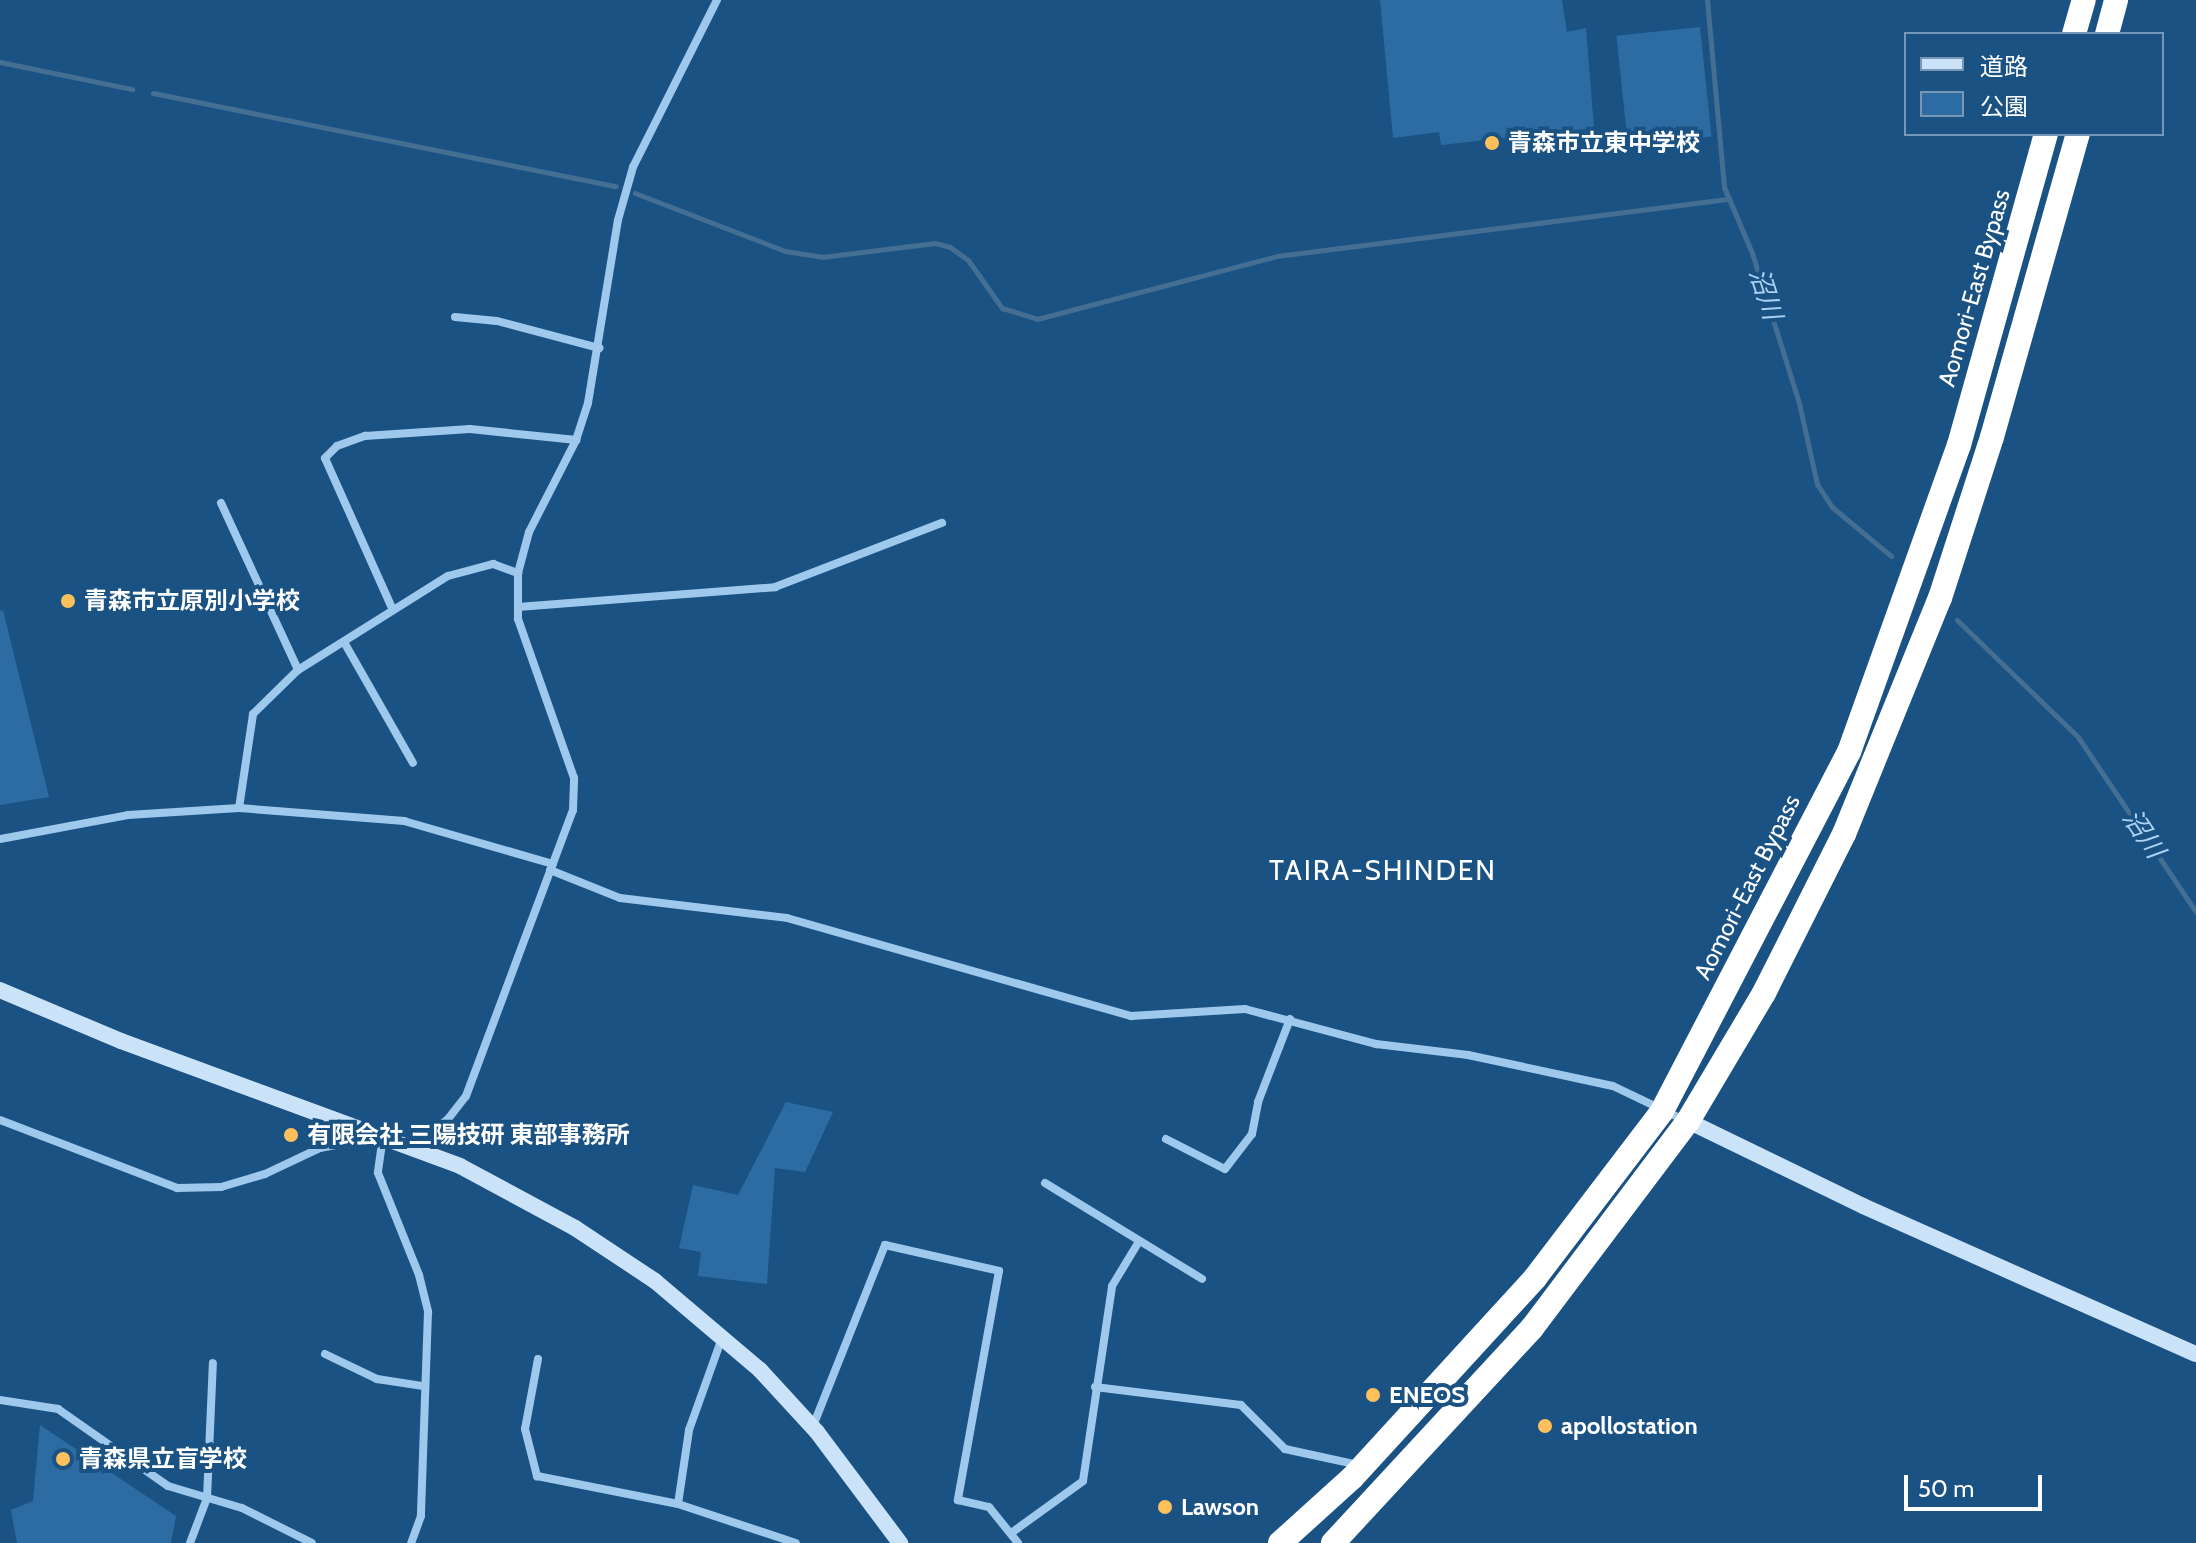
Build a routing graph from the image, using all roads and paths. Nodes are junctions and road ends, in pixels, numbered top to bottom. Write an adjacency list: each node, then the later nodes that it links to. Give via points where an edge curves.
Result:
1 (717, 0): 9 (street, via 628,182)
2 (2084, 0): 4 (highway)
3 (2116, 0): 5 (highway)
4 (2075, 32)
5 (2108, 32)
6 (2045, 136): 24 (highway, Aomori-East Bypass, via 1959,445 1849,752)
7 (2077, 136): 26 (highway, via 1940,598 1844,834 1764,993)
8 (455, 317): 9 (street, via 497,321)
9 (599, 348): 10 (street)
10 (576, 440): 13 (street, via 529,532); 15 (street, via 470,429 365,436 337,446 325,458)
11 (221, 503): 17 (street)
12 (942, 523): 14 (street, via 775,587)
13 (518, 573): 14 (street); 15 (street, via 493,564 471,567)
14 (518, 607): 21 (street, via 574,778 573,810)
15 (392, 608): 16 (street)
16 (344, 642): 17 (street); 18 (street)
17 (298, 670): 19 (street, via 253,714)
18 (413, 763)
19 (239, 808): 20 (street, via 128,815); 21 (street, via 404,821)
20 (0, 839)
21 (551, 867): 23 (street, via 620,898 787,918 1131,1016 1245,1009); 30 (street, via 466,1096 448,1119)
22 (0, 990): 27 (street, via 121,1041)
23 (1290, 1019): 24 (street, via 1376,1044 1468,1055 1613,1086); 29 (street, via 1258,1102 1252,1134 1225,1169)
24 (1662, 1111): 26 (street); 43 (highway, Aomori-East Bypass, via 1535,1278)
25 (0, 1120): 27 (street, via 177,1188 221,1187 265,1174 320,1148 345,1143)
26 (1688, 1121): 36 (street, via 1877,1213); 54 (highway, via 1532,1328)
27 (358, 1126): 28 (street)
28 (383, 1135): 30 (street); 39 (street, via 378,1173 419,1275 428,1312)
29 (1166, 1139)
30 (413, 1147): 34 (street, via 460,1166 575,1228 655,1281)
31 (1045, 1183): 32 (street)
32 (1138, 1243): 33 (street); 40 (street, via 1112,1286)
33 (1202, 1279)
34 (722, 1338): 42 (street); 45 (street, via 689,1430)
35 (325, 1354): 39 (street, via 377,1379)
36 (2196, 1354)
37 (538, 1359): 45 (street, via 525,1429 537,1476)
38 (213, 1363): 44 (street)
39 (423, 1386): 49 (street, via 421,1516)
40 (1095, 1387): 43 (street, via 1241,1405 1285,1449); 46 (street, via 1083,1481)
41 (0, 1400): 44 (street, via 58,1409 168,1486)
42 (813, 1428): 46 (street, via 885,1245 999,1271 958,1500 989,1507); 51 (street)
43 (1363, 1466): 53 (highway, Aomori-East Bypass)
44 (207, 1498): 47 (street); 48 (street, via 242,1508)
45 (678, 1504): 50 (street)
46 (1014, 1531): 52 (street)
47 (190, 1543)
48 (312, 1543)
49 (411, 1543)
50 (796, 1543)
51 (900, 1543)
52 (1018, 1543)
53 (1280, 1543)
54 (1333, 1543)

